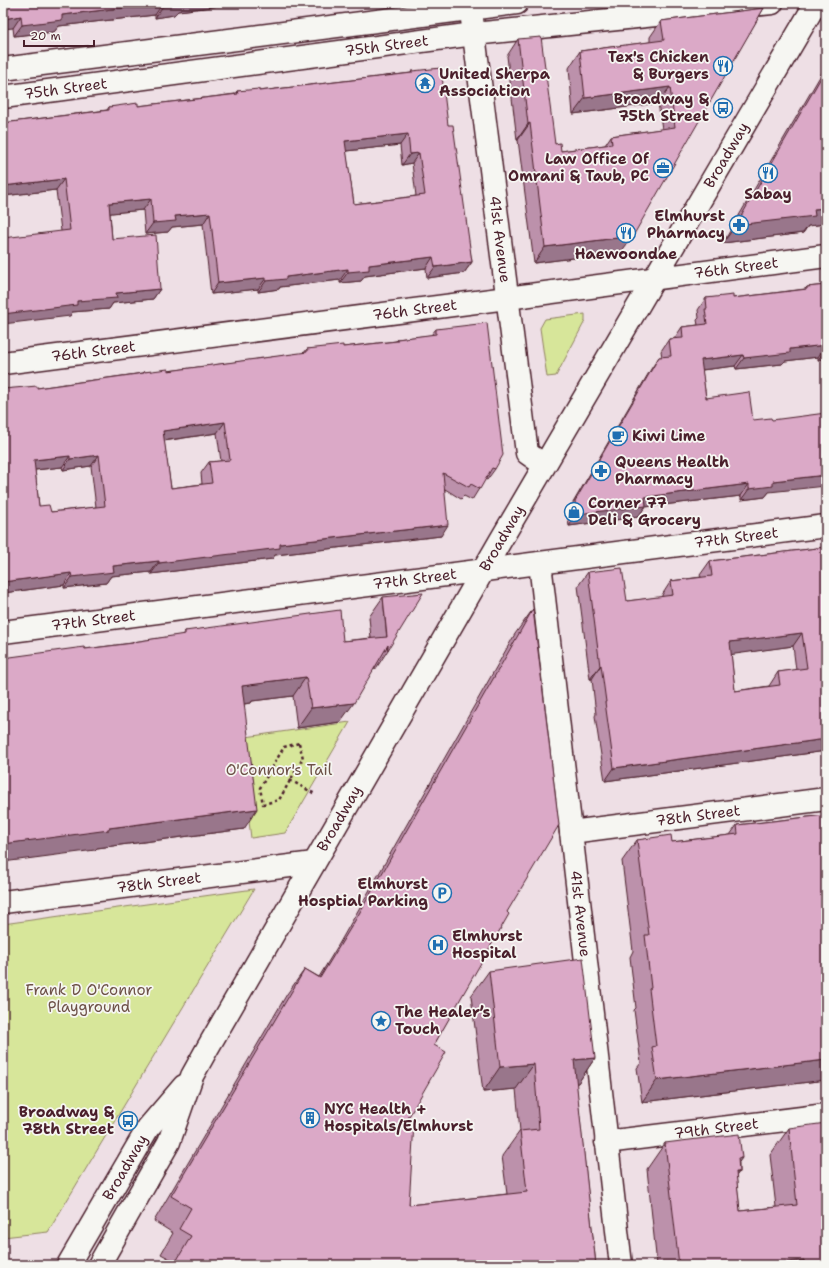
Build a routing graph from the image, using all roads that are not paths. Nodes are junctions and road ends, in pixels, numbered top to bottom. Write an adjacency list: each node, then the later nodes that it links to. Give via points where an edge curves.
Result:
1 (518, 3): 4 (street, 75th Street)
2 (772, 3): 5 (street, 75th Street)
3 (816, 3): 9 (street, Broadway)
4 (471, 6): 5 (street, 41st Avenue); 6 (street, 75th Street)
5 (474, 34): 7 (street, 75th Street); 10 (street, 41st Avenue)
6 (3, 70)
7 (3, 97)
8 (826, 256): 9 (street, 76th Street)
9 (653, 278): 10 (street, 76th Street); 12 (street, Broadway)
10 (507, 298): 11 (street, 76th Street); 12 (street, 41st Avenue, via 527,453)
11 (3, 363)
12 (544, 465): 15 (street, Broadway)
13 (826, 526): 14 (street, 77th Street)
14 (540, 563): 15 (street, 77th Street); 18 (street, 41st Avenue)
15 (484, 570): 16 (street, 77th Street); 19 (street, Broadway)
16 (3, 632)
17 (826, 799): 18 (street, 78th Street)
18 (571, 832): 23 (street, 41st Avenue)
19 (314, 863): 20 (street, 78th Street); 21 (street, Broadway)
20 (3, 902)
21 (192, 1076): 24 (street, Broadway, via 148,1128); 25 (street, Broadway, via 169,1142)
22 (826, 1115): 23 (street, 79th Street)
23 (606, 1142): 26 (street, 41st Avenue)
24 (68, 1265)
25 (99, 1265)
26 (621, 1265)

